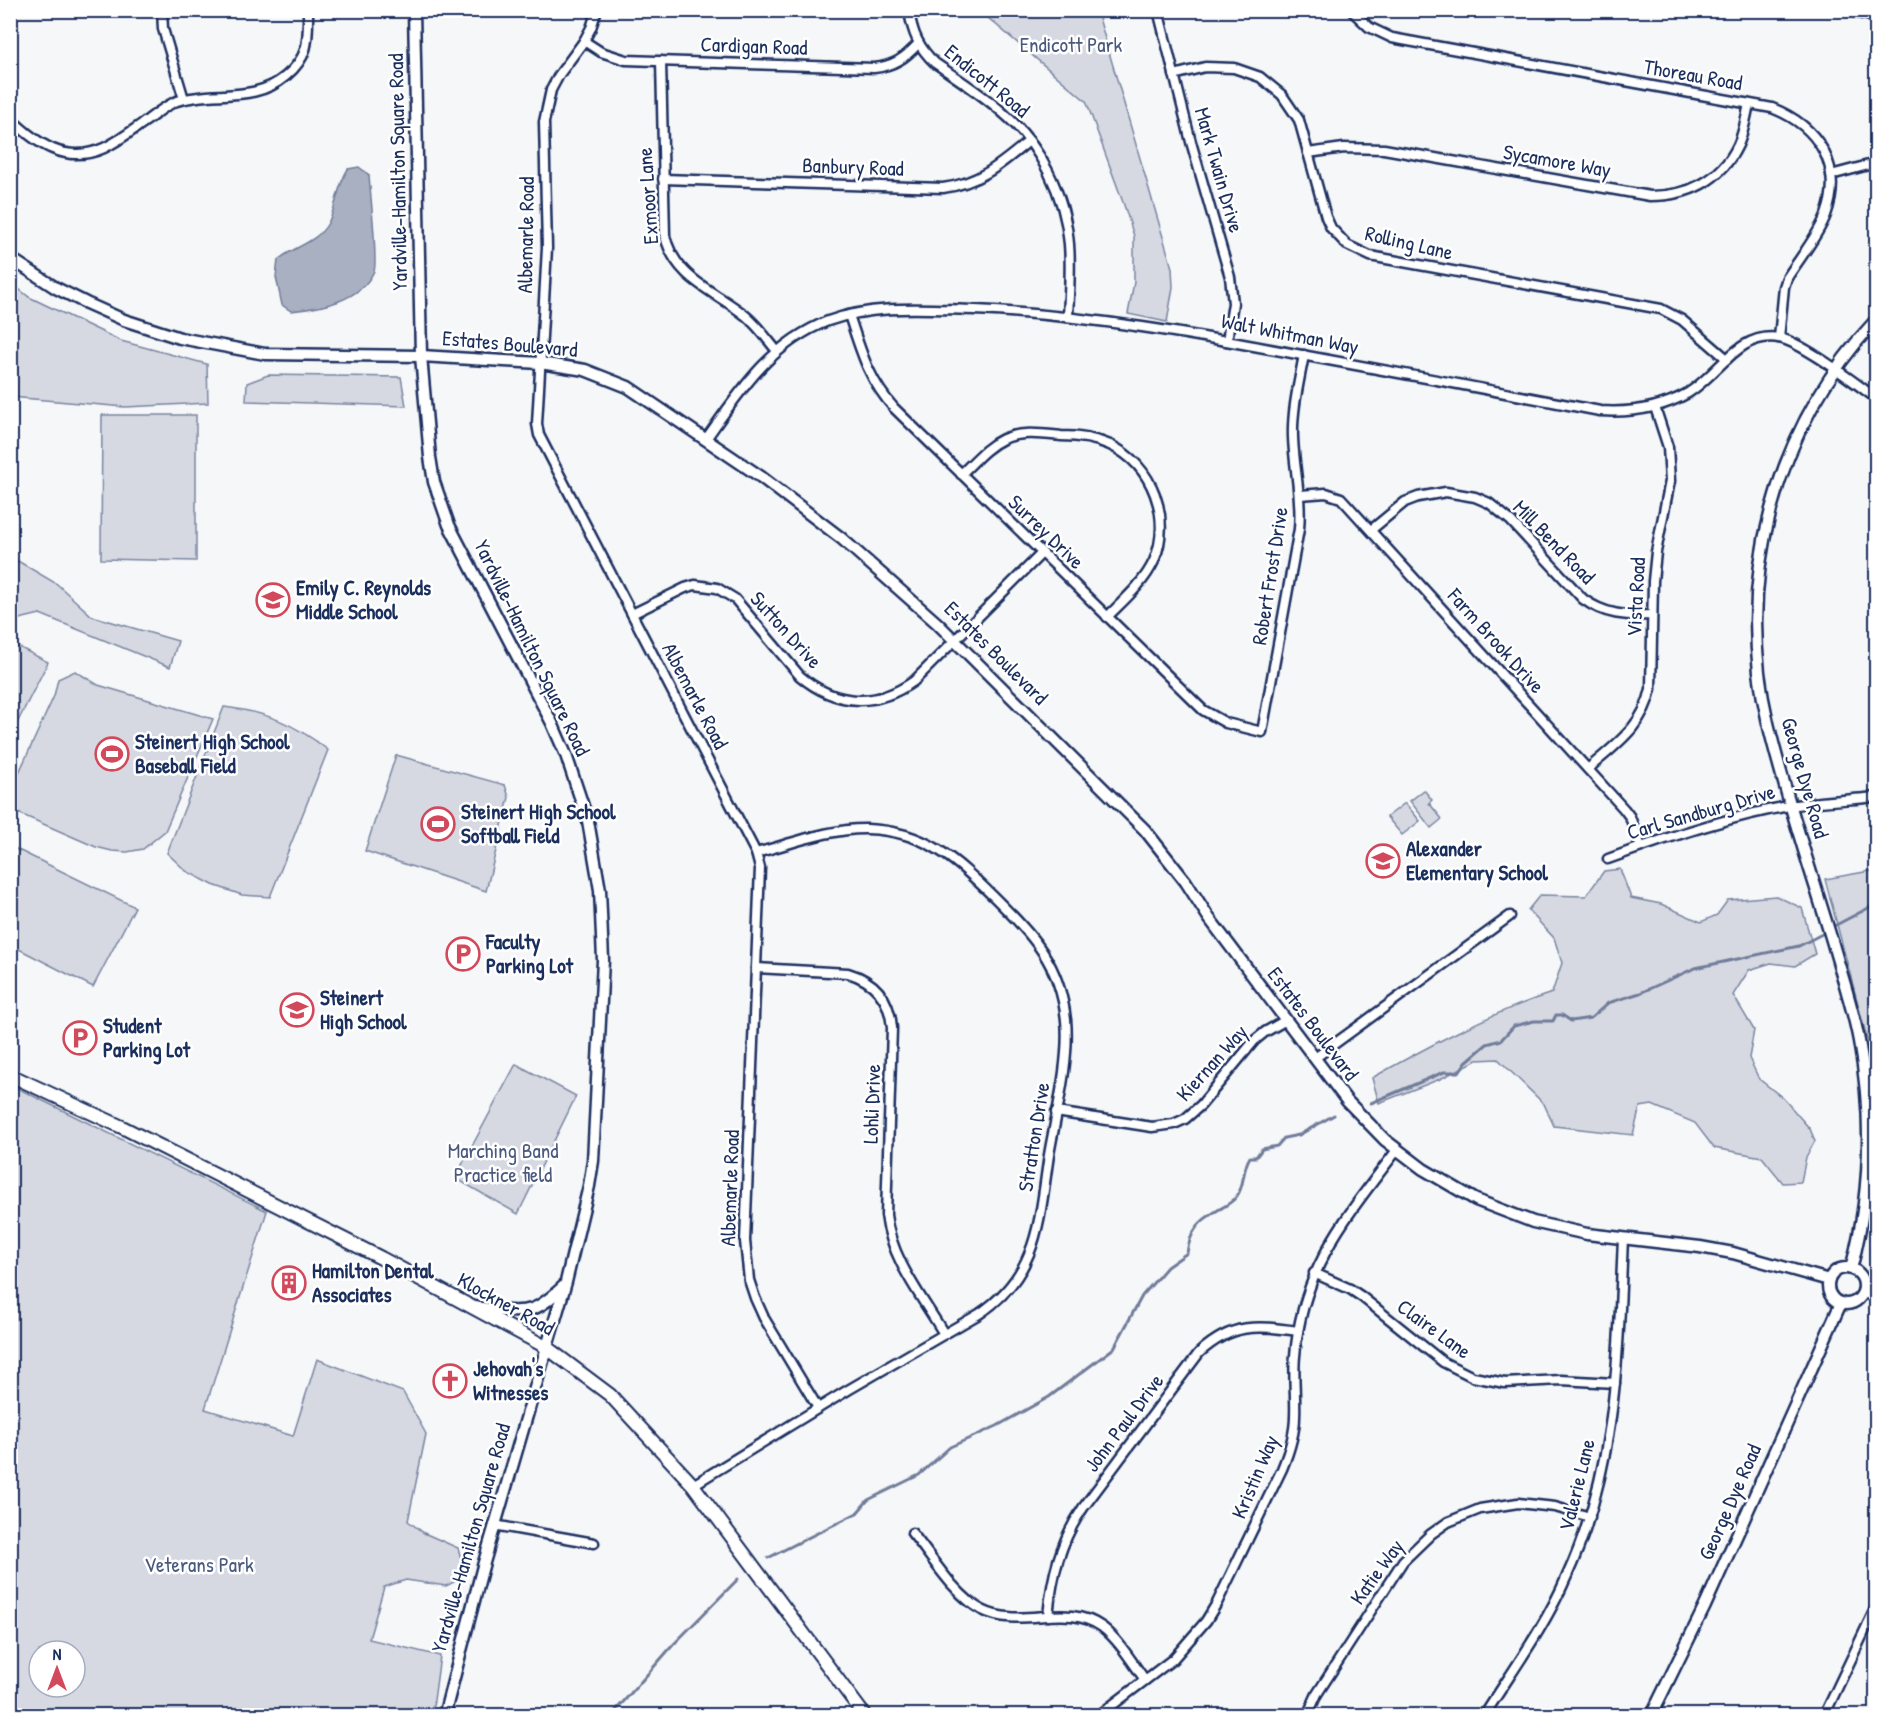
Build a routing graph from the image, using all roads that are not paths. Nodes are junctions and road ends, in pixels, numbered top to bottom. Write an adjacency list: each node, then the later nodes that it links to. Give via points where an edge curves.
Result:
1 (162, 10): 14 (street, via 163,29)
2 (308, 10): 14 (street, via 304,54 280,81 260,92)
3 (414, 10): 30 (street, Yardville-Hamilton Square Road)
4 (597, 10): 10 (street, Albemarle Road)
5 (909, 10): 11 (street, Endicott Road)
6 (1158, 10): 13 (street, Mark Twain Drive)
7 (1351, 10): 15 (street, Thoreau Road, via 1369,27 1392,38)
8 (1843, 10): 9 (street)
9 (1876, 17)
10 (584, 41): 12 (street, Cardigan Road, via 614,57); 32 (street, Albemarle Road, via 551,90 544,122 547,248)
11 (918, 44): 12 (street, Cardigan Road, via 896,63 874,68); 17 (street, Endicott Road, via 936,63 1002,111)
12 (661, 61): 21 (street, Exmoor Lane)
13 (1174, 75): 18 (street, Rolling Lane, via 1219,66 1260,77 1292,107); 27 (street, Mark Twain Drive, via 1233,290)
14 (184, 99): 16 (street, via 106,147 84,153 51,149)
15 (1749, 104): 18 (street, Sycamore Way, via 1737,146 1720,171 1697,187 1667,196 1384,149 1344,148); 20 (street, Thoreau Road, via 1787,114 1811,132 1825,153)
16 (10, 118)
17 (1029, 141): 21 (street, Banbury Road, via 986,174 943,188); 24 (street, Endicott Road, via 1053,183 1066,222 1070,261)
18 (1308, 153): 31 (street, Rolling Lane, via 1326,217 1338,237 1358,251 1662,309 1682,320)
19 (1876, 163): 20 (street)
20 (1831, 175): 26 (street, Thoreau Road, via 1826,215 1784,286)
21 (663, 179): 28 (street, Exmoor Lane, via 665,236 674,260 689,276 745,315)
22 (10, 258): 30 (street, Estates Boulevard, via 86,303 180,339 265,354)
23 (849, 315): 24 (street, Walt Whitman Way, via 884,309 941,309); 28 (street, Walt Whitman Way, via 808,330); 37 (street, Surrey Drive, via 864,362 882,394)
24 (1068, 317): 27 (street, Walt Whitman Way)
25 (1876, 320): 33 (street, George Dye Road)
26 (1779, 338): 31 (street, Walt Whitman Way, via 1750,342); 33 (street)
27 (1227, 340): 29 (street, Walt Whitman Way)
28 (777, 351): 36 (street, Walt Whitman Way, via 749,379)
29 (1304, 355): 35 (street, Walt Whitman Way, via 1600,411); 38 (street, Robert Frost Drive, via 1293,435)
30 (421, 356): 32 (street, Estates Boulevard); 63 (street, Yardville-Hamilton Square Road, via 430,457 441,506 552,723 578,788 596,855 603,960 594,1144 589,1186)
31 (1727, 359): 35 (street, Walt Whitman Way, via 1690,392)
32 (540, 363): 36 (street, Estates Boulevard, via 585,370 628,387); 41 (street, Albemarle Road, via 539,435)
33 (1835, 370): 34 (street); 48 (street, George Dye Road, via 1789,455 1769,512 1759,572 1756,633 1762,693)
34 (1876, 398)
35 (1655, 407): 42 (street, Vista Road, via 1668,447 1670,481 1656,552)
36 (706, 439): 44 (street, Estates Boulevard, via 842,538)
37 (961, 474): 40 (street, Surrey Drive); 43 (street, via 991,446 1027,434 1098,440 1134,462 1158,502 1161,531 1147,574)
38 (1300, 495): 39 (street, Farm Brook Drive, via 1326,493 1341,498); 45 (street, Robert Frost Drive, via 1299,529)
39 (1371, 530): 42 (street, Mill Bend Road, via 1405,502 1418,497 1446,492 1475,497 1506,516 1592,606 1616,615); 46 (street, Farm Brook Drive)
40 (1042, 553): 43 (street, Surrey Drive); 44 (street, Sutton Drive)
41 (632, 614): 44 (street, Sutton Drive, via 685,588 717,588 735,599 806,680 823,692 848,700 878,699 904,688); 50 (street, Albemarle Road)
42 (1652, 615): 46 (street, Vista Road, via 1648,703 1636,725)
43 (1107, 617): 45 (street, Surrey Drive, via 1203,710 1226,723)
44 (955, 640): 54 (street, Estates Boulevard, via 1145,830)
45 (1262, 732)
46 (1588, 769): 49 (street, Farm Brook Drive, via 1624,808)
47 (1876, 797): 48 (street, Carl Sandburg Drive)
48 (1792, 805): 49 (street, Carl Sandburg Drive); 60 (street, George Dye Road, via 1853,1013 1864,1079 1867,1174 1864,1212)
49 (1641, 847): 51 (street, Carl Sandburg Drive)
50 (756, 853): 53 (street, Albemarle Road, via 760,868); 57 (street, Stratton Drive, via 845,830 866,829 922,841 961,865 1030,932 1058,983 1066,1041)
51 (1608, 859)
52 (1510, 916): 55 (street)
53 (756, 968): 69 (street, Lohli Drive, via 848,973 876,987 889,1006 892,1028 888,1228 896,1254); 72 (street, Albemarle Road, via 746,1261 764,1318)
54 (1286, 1020): 55 (street, Estates Boulevard); 57 (street, Kiernan Way, via 1254,1041 1195,1112 1174,1124 1152,1127)
55 (1314, 1058): 58 (street, Estates Boulevard, via 1365,1121)
56 (10, 1075): 67 (main road, Klockner Road, via 302,1217)
57 (1056, 1112): 69 (street, Stratton Drive, via 1037,1236 1026,1261 998,1299)
58 (1397, 1150): 59 (street, Estates Boulevard, via 1452,1188 1501,1211 1560,1229); 61 (street, Kristin Way, via 1345,1218)
59 (1623, 1238): 62 (street, Estates Boulevard, via 1733,1253); 71 (street, Valerie Lane)
60 (1851, 1269): 62 (street, via 1835,1271); 64 (street, via 1862,1279)
61 (1314, 1273): 68 (street, Kristin Way); 71 (street, Claire Lane, via 1356,1293 1443,1362 1473,1377 1505,1383)
62 (1829, 1280): 66 (street, via 1830,1295)
63 (565, 1286): 67 (street, via 531,1309 509,1311); 70 (street, Yardville-Hamilton Square Road)
64 (1862, 1293): 65 (street); 66 (street, via 1856,1301)
65 (1876, 1296)
66 (1842, 1304): 86 (street, George Dye Road)
67 (470, 1306): 70 (main road, Klockner Road)
68 (1298, 1331): 79 (street, John Paul Drive, via 1265,1326 1238,1329 1210,1342 1199,1353 1071,1526 1054,1568); 80 (street, Kristin Way, via 1294,1424 1282,1469 1206,1621 1173,1659)
69 (944, 1334): 72 (street, Stratton Drive)
70 (546, 1347): 73 (main road, Klockner Road, via 610,1395); 75 (street, Yardville-Hamilton Square Road)
71 (1615, 1383): 74 (street, Valerie Lane, via 1604,1465)
72 (818, 1408): 73 (street, Stratton Drive)
73 (693, 1485): 82 (main road, Klockner Road)
74 (1590, 1517): 84 (street, Katie Way, via 1537,1504 1500,1505 1465,1514 1431,1534 1403,1561 1317,1694); 85 (street, Valerie Lane, via 1549,1613)
75 (494, 1525): 77 (street); 81 (street, Yardville-Hamilton Square Road)
76 (912, 1533): 79 (street, via 960,1594 982,1610 1007,1618)
77 (594, 1544)
78 (1876, 1607): 87 (street)
79 (1048, 1616): 80 (street, via 1079,1617 1101,1627)
80 (1145, 1680): 83 (street, Kristin Way)
81 (444, 1716)
82 (865, 1716)
83 (1098, 1716)
84 (1307, 1716)
85 (1484, 1716)
86 (1651, 1716)
87 (1824, 1716)

